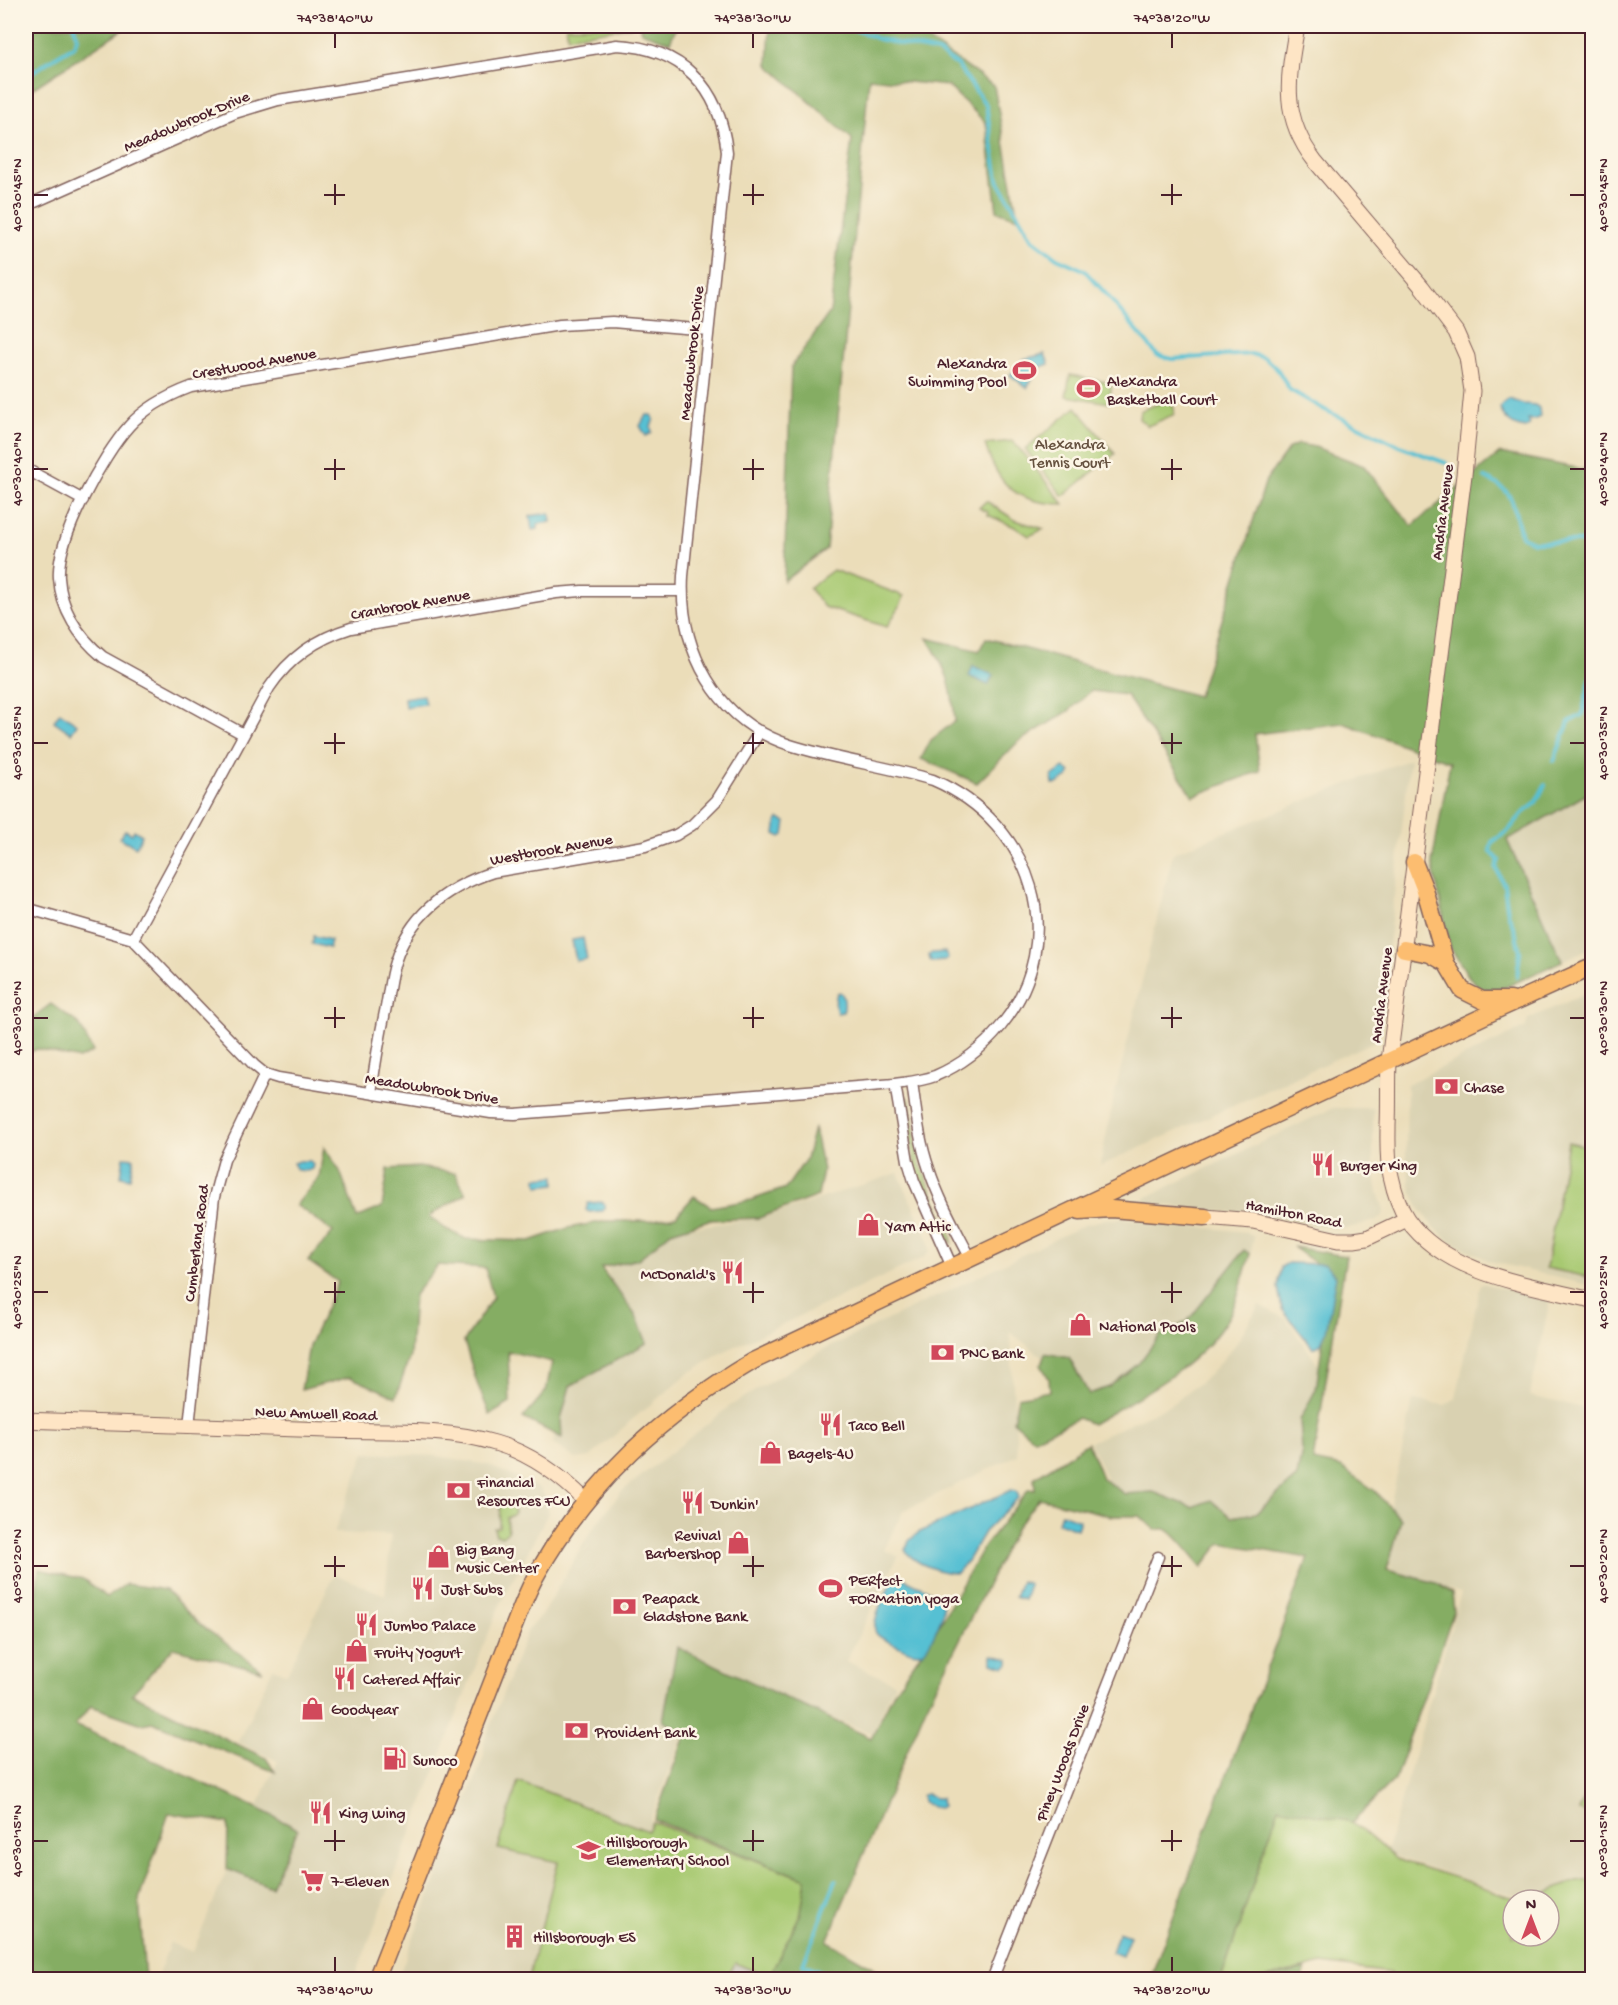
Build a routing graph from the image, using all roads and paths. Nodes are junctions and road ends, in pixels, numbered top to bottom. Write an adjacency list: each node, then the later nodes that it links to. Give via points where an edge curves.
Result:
1 (1297, 26): 9 (street, Andria Avenue, via 1288,92 1292,122 1304,147 1450,322 1470,369 1471,414)
2 (26, 206): 3 (street, Meadowbrook Drive, via 235,113 278,100 595,47 637,46 670,57 697,78 714,104 725,134 727,152)
3 (708, 330): 5 (street, Crestwood Avenue, via 612,322 560,325 191,387 155,404 129,426); 6 (street, Meadowbrook Drive)
4 (26, 469): 5 (street)
5 (83, 500): 8 (street, Crestwood Avenue, via 66,536 59,564 63,598 77,630 116,666)
6 (682, 591): 7 (street, Meadowbrook Drive, via 690,644 707,679 732,709); 8 (street, Cranbrook Avenue, via 556,593 351,628 320,640 290,661 269,688)
7 (760, 731): 18 (street, Meadowbrook Drive, via 789,744 950,787 996,823 1023,864 1034,899 1036,934 1032,965 1019,1001 982,1047 936,1075); 20 (street, Westbrook Avenue, via 717,800 676,835 645,846 493,872 454,888 424,911 394,964)
8 (243, 734): 11 (street, Cranbrook Avenue)
9 (1414, 862): 12 (street, Andria Avenue); 13 (main road)
10 (26, 908): 11 (street)
11 (133, 939): 17 (street)
12 (1404, 948): 13 (main road, via 1430,954); 16 (street, Andria Avenue)
13 (1446, 963): 15 (main road, via 1462,990 1472,996 1505,1001)
14 (1593, 967): 15 (main road)
15 (1526, 996): 16 (main road)
16 (1389, 1061): 21 (main road); 23 (street, via 1390,1175)
17 (265, 1074): 20 (street, Meadowbrook Drive); 28 (street, Cumberland Road, via 224,1160 214,1197)
18 (912, 1082): 19 (street, Meadowbrook Drive); 24 (street, via 929,1169)
19 (895, 1084): 20 (street, Meadowbrook Drive, via 515,1114); 25 (street, via 914,1181)
20 (371, 1093)
21 (1073, 1211): 22 (main road, via 1111,1209); 24 (main road)
22 (1205, 1218): 23 (street, Hamilton Road, via 1253,1221 1354,1240)
23 (1407, 1219): 26 (street, via 1431,1244 1474,1269)
24 (971, 1258): 25 (main road)
25 (952, 1267): 29 (main road, via 753,1361 716,1384 666,1419)
26 (1593, 1300)
27 (26, 1420): 28 (street, New Amwell Road)
28 (189, 1426): 29 (street, New Amwell Road, via 470,1437 497,1443 538,1462)
29 (586, 1501): 31 (main road, via 559,1537 529,1591)
30 (1158, 1557): 32 (street, Piney Woods Drive)
31 (376, 1980)
32 (992, 1980)

